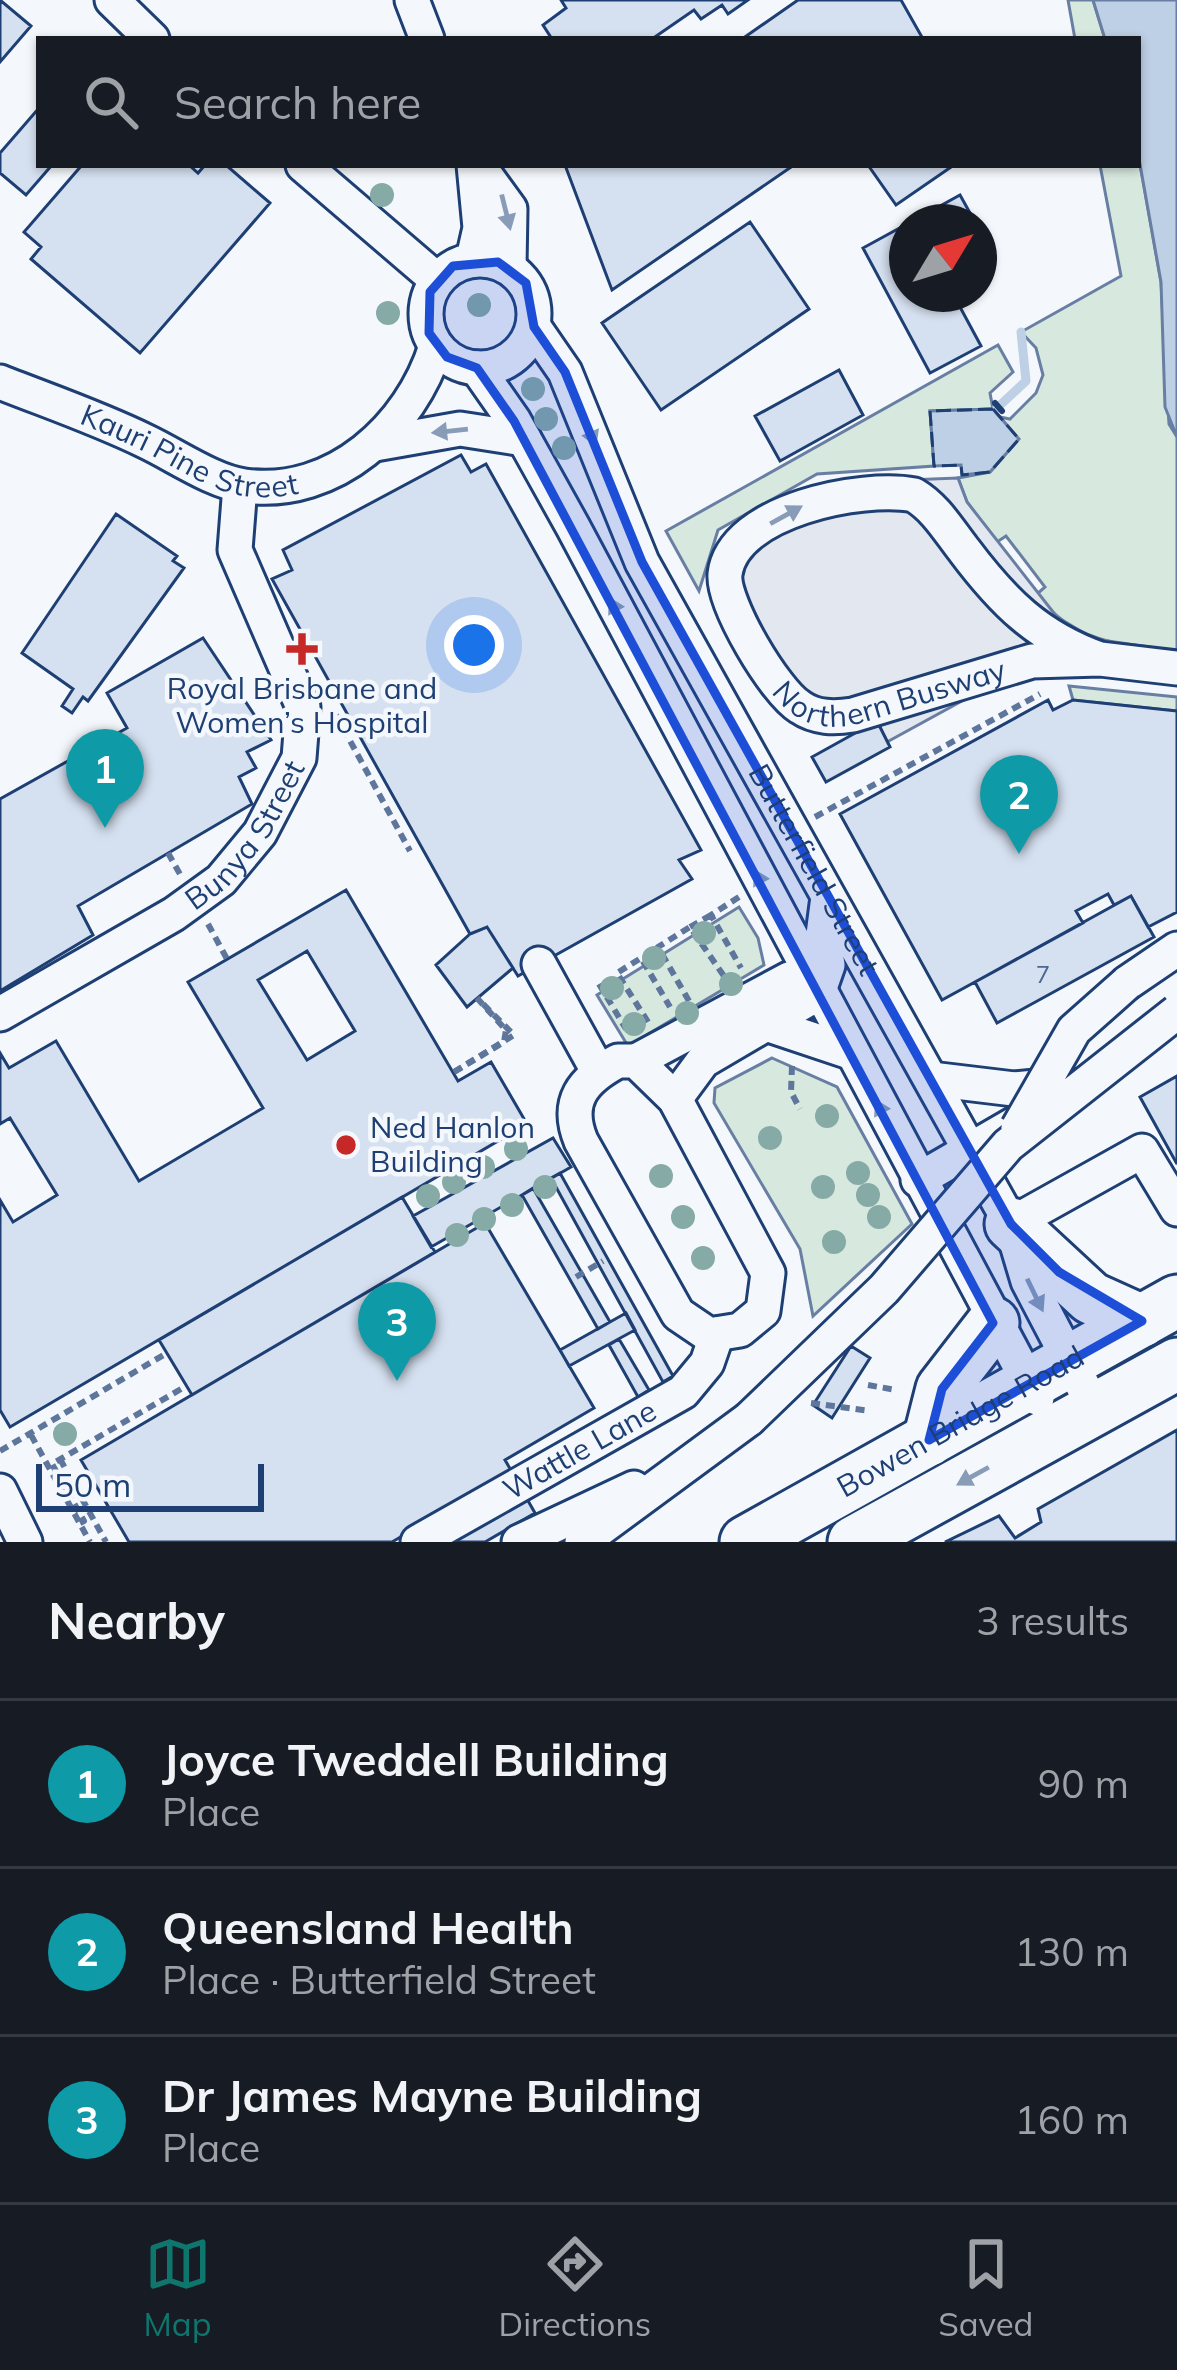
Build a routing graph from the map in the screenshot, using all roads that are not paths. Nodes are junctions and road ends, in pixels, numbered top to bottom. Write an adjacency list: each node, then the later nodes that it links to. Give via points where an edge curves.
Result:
1 (112, 0): 3 (street)
2 (412, 0): 4 (street)
3 (149, 36)
4 (426, 36)
5 (306, 168): 10 (street)
6 (476, 168): 8 (street)
7 (478, 168): 9 (street, one-way to 9, via 510,208)
8 (473, 260): 9 (street); 10 (street)
9 (509, 268): 11 (street, via 531,293)
10 (437, 280): 12 (street, via 426,320)
11 (534, 327): 13 (street, via 513,358); 19 (street, Butterfield Street, one-way to 19, via 565,372)
12 (436, 346): 13 (street); 16 (street, via 406,408)
13 (477, 368): 15 (street, Butterfield Street)
14 (0, 382): 17 (street, Kauri Pine Street)
15 (524, 439): 16 (street, one-way to 16, via 460,429); 18 (street, Butterfield Street)
16 (375, 444): 17 (street, Kauri Pine Street, via 288,488)
17 (240, 486): 30 (street, Bunya Street, via 235,550 303,707 299,758 260,833 221,880)
18 (573, 527): 19 (street); 23 (street, Butterfield Street, one-way to 18)
19 (629, 534): 22 (street, Butterfield Street)
20 (1100, 659): 20 (street, Northern Busway, one-way to 20, via 1019,664 853,716 823,716 778,687 729,602 727,567 742,542 810,502 914,495 1015,613); 21 (street, Northern Busway)
21 (1177, 668)
22 (828, 897): 26 (street); 27 (street, Butterfield Street)
23 (787, 932): 26 (street, Butterfield Street); 28 (street)
24 (1177, 950): 38 (street, bridge, via 1074,1030)
25 (539, 964): 34 (street)
26 (816, 978): 27 (street); 28 (street); 33 (street, Butterfield Street)
27 (874, 981): 36 (street, Butterfield Street)
28 (761, 1010): 32 (street); 33 (street); 37 (street, via 694,1067)
29 (1177, 1012): 38 (street, bridge)
30 (0, 1015)
31 (1177, 1026): 35 (street)
32 (634, 1051): 34 (street); 37 (street)
33 (850, 1052): 40 (street, Butterfield Street, one-way to 33)
34 (598, 1071): 45 (street, via 579,1090 572,1117 581,1141 678,1313)
35 (1091, 1077): 36 (street, via 1014,1089); 39 (street)
36 (931, 1079): 39 (street, Butterfield Street)
37 (675, 1099): 45 (street, via 768,1273 763,1311 740,1330)
38 (1009, 1145): 50 (street, bridge, via 809,1366)
39 (969, 1151): 40 (street); 42 (street, Butterfield Street)
40 (918, 1180): 44 (street, Butterfield Street)
41 (1177, 1210): 42 (street, via 1142,1151)
42 (1011, 1224): 43 (highway, via 1090,1298); 47 (street, Butterfield Street, one-way to 47)
43 (1159, 1311): 47 (highway, Bowen Bridge Road)
44 (993, 1323): 47 (street, Butterfield Street); 49 (highway, via 942,1389)
45 (717, 1334): 54 (street, Wattle Lane, via 682,1392)
46 (1177, 1364): 48 (highway, Bowen Bridge Road)
47 (1049, 1372): 48 (street, Butterfield Street); 48 (street, Butterfield Street); 49 (highway, Bowen Bridge Road)
48 (1076, 1419): 52 (highway, Bowen Bridge Road, one-way to 52)
49 (929, 1440): 57 (highway, Bowen Bridge Road)
50 (690, 1464): 55 (street); 56 (street)
51 (0, 1492): 53 (street)
52 (876, 1536)
53 (25, 1542)
54 (418, 1542)
55 (519, 1542)
56 (582, 1542)
57 (746, 1542)

